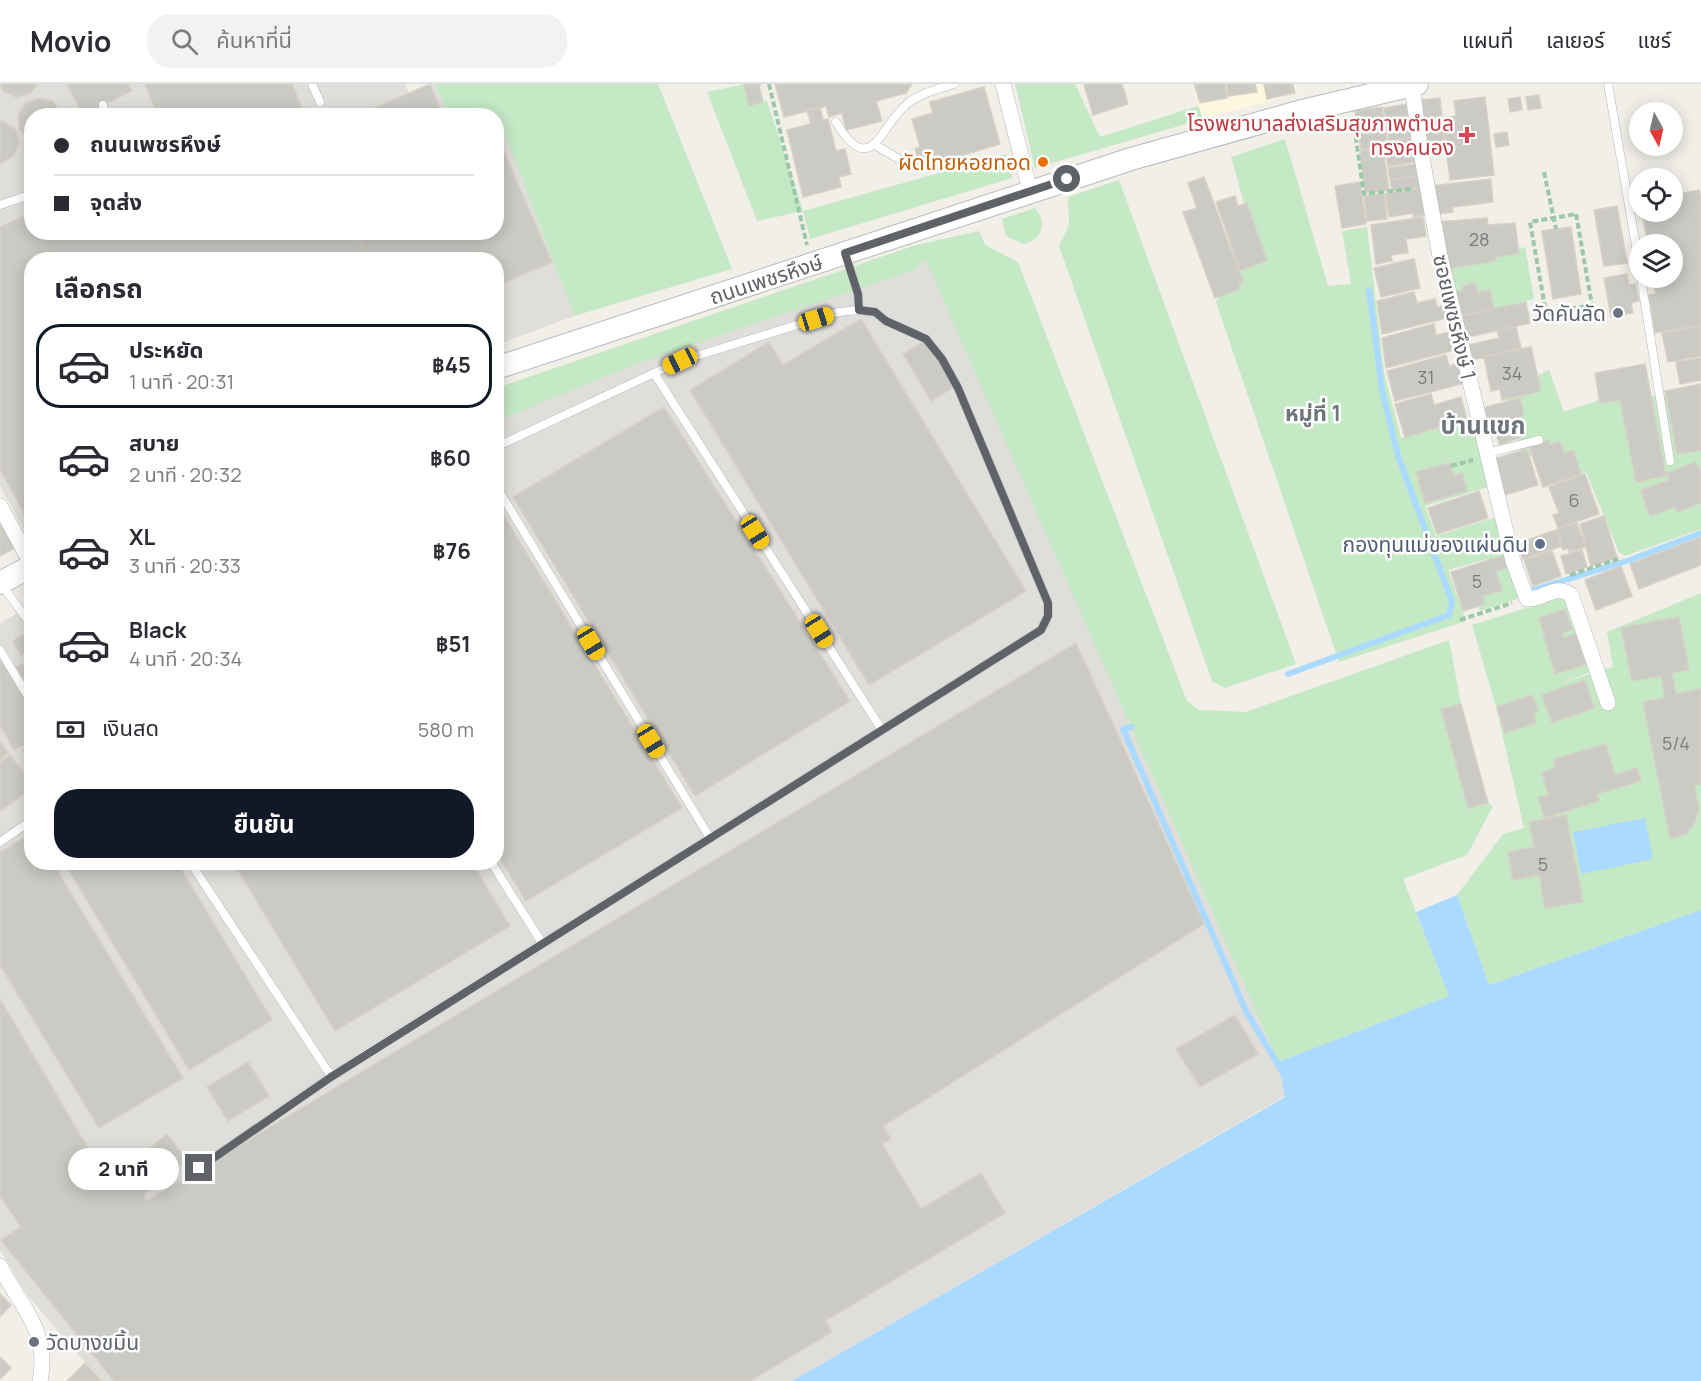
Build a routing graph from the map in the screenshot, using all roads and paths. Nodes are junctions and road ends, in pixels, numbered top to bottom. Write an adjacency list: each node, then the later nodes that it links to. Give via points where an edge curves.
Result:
1 (312, 84): 8 (lane)
2 (769, 84): 22 (path)
3 (954, 84): 12 (lane, via 905,105)
4 (1003, 84): 16 (street)
5 (1608, 84): 21 (lane)
6 (1414, 85): 7 (main road, ถนนเพชรหึงษ์); 15 (street, ซอยเพชรหึงษ์ 1)
7 (1360, 96): 15 (path, via 1364,194); 16 (main road, ถนนเพชรหึงษ์, via 1198,139)
8 (320, 102)
9 (103, 105): 10 (lane)
10 (104, 108)
11 (837, 122): 12 (lane, via 847,140 858,148)
12 (875, 145): 13 (lane)
13 (911, 166)
14 (1544, 172): 19 (path)
15 (1427, 187): 30 (street, ซอยเพชรหึงษ์ 1)
16 (1030, 191): 23 (main road, ถนนเพชรหึงษ์)
17 (24, 197): 18 (lane)
18 (0, 205)
19 (1554, 218): 19 (path, via 1530,222 1546,313 1592,305 1576,214); 20 (path)
20 (1556, 229)
21 (1634, 234)
22 (808, 248)
23 (845, 253): 25 (lane, via 856,285); 26 (main road, ถนนเพชรหึงษ์)
24 (1643, 288): 31 (lane)
25 (859, 310): 27 (lane, via 839,312 680,361); 46 (lane, via 875,312 886,321 918,334 942,359 958,388 1048,603 1048,616 1041,630)
26 (504, 365)
27 (654, 373): 29 (lane); 46 (lane)
28 (1539, 440): 30 (lane)
29 (504, 443)
30 (1480, 456): 32 (path); 40 (street, ซอยเพชรหึงษ์ 1)
31 (1670, 461)
32 (1451, 466)
33 (504, 499): 48 (lane)
34 (0, 506): 35 (street)
35 (24, 550)
36 (1618, 559): 38 (path)
37 (24, 570): 39 (main road)
38 (1568, 576)
39 (0, 583): 41 (lane)
40 (1527, 599): 42 (path); 45 (street, via 1557,590 1571,595)
41 (24, 615)
42 (1460, 620)
43 (0, 650): 44 (lane)
44 (24, 690)
45 (1608, 703)
46 (882, 730): 48 (lane)
47 (24, 826): 49 (lane)
48 (710, 838): 52 (lane)
49 (0, 842)
50 (195, 870): 53 (lane)
51 (496, 870): 52 (lane)
52 (542, 943): 53 (lane)
53 (331, 1077): 54 (lane)
54 (199, 1168)
55 (1, 1270): 56 (street, via 40,1333)
56 (40, 1381)

